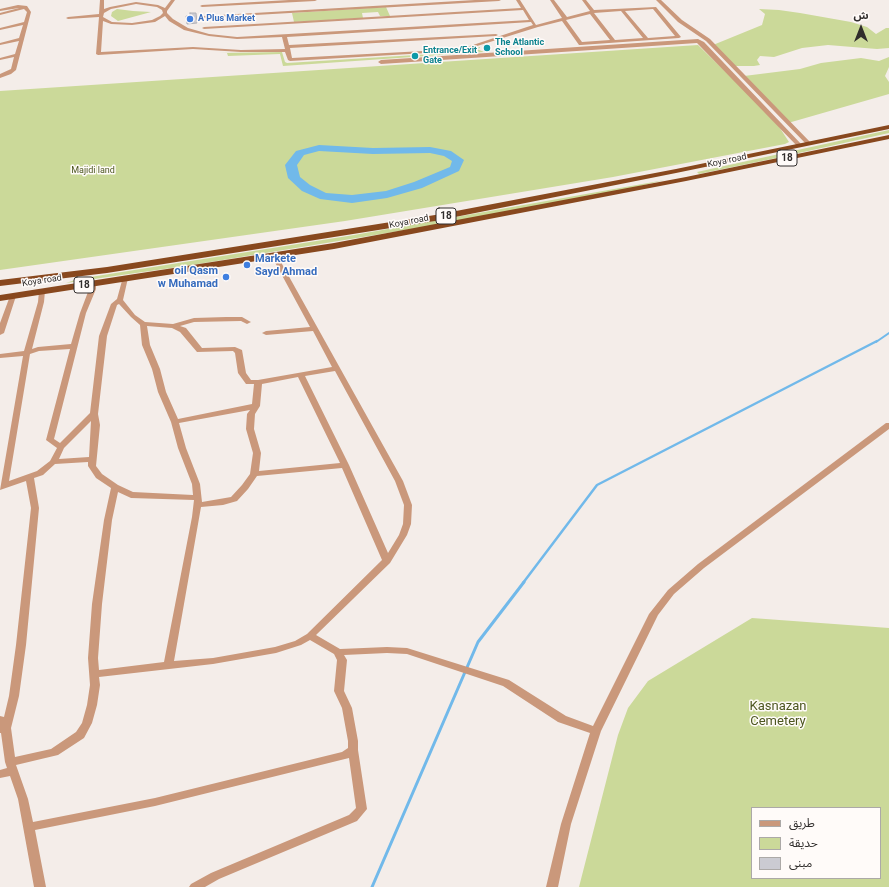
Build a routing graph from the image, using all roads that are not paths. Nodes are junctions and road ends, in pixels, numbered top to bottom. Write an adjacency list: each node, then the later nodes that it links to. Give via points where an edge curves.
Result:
1 (102, 0): 24 (street)
2 (173, 0): 12 (street)
3 (201, 0): 14 (street)
4 (315, 0): 11 (street)
5 (386, 0): 15 (street)
6 (499, 0): 15 (street)
7 (518, 0): 17 (street)
8 (552, 0): 28 (street)
9 (584, 0): 22 (street)
10 (658, 0): 54 (street, via 680,21 708,40)
11 (284, 1): 14 (street); 21 (street)
12 (169, 4): 13 (street); 20 (street)
13 (158, 6): 20 (street); 24 (street, via 124,4 108,8)
14 (202, 6): 25 (street)
15 (389, 6): 21 (street); 26 (street)
16 (25, 7): 18 (street); 23 (street); 32 (street, via 29,10)
17 (524, 9): 26 (street); 31 (street)
18 (0, 10)
19 (622, 10): 22 (street); 42 (street); 42 (street, via 654,8 679,37)
20 (165, 12): 29 (street); 30 (street)
21 (287, 12): 25 (street); 33 (street)
22 (592, 12): 28 (street); 44 (street)
23 (0, 14)
24 (101, 15): 27 (street); 29 (street, via 106,21 123,24); 46 (street, via 98,54 193,48 241,51)
25 (203, 17): 37 (street)
26 (394, 17): 33 (street); 35 (street)
27 (68, 18)
28 (564, 18): 34 (street); 44 (street, via 581,44)
29 (159, 19): 30 (street)
30 (169, 19): 37 (street, via 186,29)
31 (532, 21): 34 (street); 35 (street)
32 (26, 23): 36 (street); 41 (street)
33 (290, 23): 37 (street); 38 (street)
34 (536, 26): 39 (street)
35 (400, 28): 38 (street); 43 (street)
36 (0, 29)
37 (204, 31): 40 (street, via 237,38)
38 (293, 35): 40 (street)
39 (508, 35): 43 (street); 48 (street, via 461,50)
40 (284, 36): 46 (street)
41 (21, 39): 45 (street); 47 (street)
42 (646, 40): 44 (street)
43 (406, 41): 46 (street); 48 (street)
44 (614, 42)
45 (0, 44)
46 (287, 48): 48 (street, via 290,60)
47 (17, 55): 49 (street); 51 (street, via 12,71)
48 (412, 55): 50 (street); 54 (street, via 421,59 698,41)
49 (0, 59)
50 (380, 62)
51 (0, 76)
52 (889, 127): 54 (highway, Koya road / 18)
53 (889, 137): 56 (highway, Koya road / 18)
54 (805, 145): 55 (highway, Koya road / 18)
55 (676, 171): 56 (highway); 58 (highway, Koya road / 18, via 435,218)
56 (686, 179): 57 (highway, Koya road / 18)
57 (274, 256): 59 (highway, Koya road / 18); 72 (street)
58 (67, 275): 60 (highway, Koya road / 18); 63 (highway, via 62,278 60,284)
59 (125, 278): 62 (highway, Koya road / 18); 68 (street)
60 (16, 282): 61 (highway, Koya road / 18); 65 (highway, via 28,282 32,285 25,289)
61 (0, 284)
62 (94, 284): 63 (highway, Koya road / 18); 75 (street, via 83,313)
63 (73, 287): 64 (highway, Koya road / 18)
64 (42, 291): 66 (highway, Koya road / 18); 76 (street)
65 (0, 292)
66 (12, 296): 67 (highway, Koya road / 18); 73 (street)
67 (0, 298)
68 (120, 300): 70 (street); 82 (street, via 114,304 103,336)
69 (247, 322): 71 (street, via 242,319 210,319)
70 (142, 324): 71 (street); 83 (street, via 146,345)
71 (173, 326): 80 (street, via 183,330 200,350 235,348 242,373 249,382)
72 (315, 329): 74 (street); 78 (street)
73 (0, 333)
74 (266, 333)
75 (75, 346): 76 (street, via 38,348); 85 (street, via 50,440)
76 (26, 352): 77 (street); 91 (street)
77 (0, 356)
78 (336, 369): 79 (street); 94 (street, via 399,481 408,506 403,536)
79 (301, 375): 80 (street); 88 (street)
80 (258, 382): 81 (street)
81 (256, 406): 83 (street); 89 (street, via 250,429 257,453)
82 (94, 414): 85 (street); 86 (street, via 96,425)
83 (174, 422): 93 (street, via 196,484)
84 (889, 425): 100 (street, via 701,566 671,592 654,614)
85 (61, 447): 87 (street)
86 (91, 459): 87 (street); 92 (street, via 92,466 99,476)
87 (53, 462): 90 (street, via 40,473)
88 (344, 465): 89 (street); 94 (street)
89 (254, 474): 93 (street, via 234,499 223,502)
90 (30, 477): 91 (street); 99 (street, via 35,508 34,522 14,696)
91 (2, 486)
92 (115, 487): 93 (street, via 131,495); 98 (street, via 108,520 98,604)
93 (197, 501): 97 (street)
94 (387, 561): 95 (street)
95 (310, 636): 96 (street); 97 (street, via 298,644 276,650 213,661)
96 (338, 652): 100 (street, via 407,651 506,683 562,719); 101 (street, via 342,660 339,691 347,708 353,741)
97 (168, 665): 98 (street)
98 (94, 674): 102 (street, via 92,705 87,723 80,735 54,752)
99 (2, 726): 102 (street)
100 (596, 731): 107 (street, via 566,824)
101 (352, 750): 104 (street, via 346,755 155,802); 106 (street, via 362,810 353,818 215,876)
102 (11, 767): 103 (street); 104 (street, via 23,799)
103 (0, 774)
104 (28, 828): 105 (street)
105 (40, 887)
106 (195, 887)
107 (552, 887)

